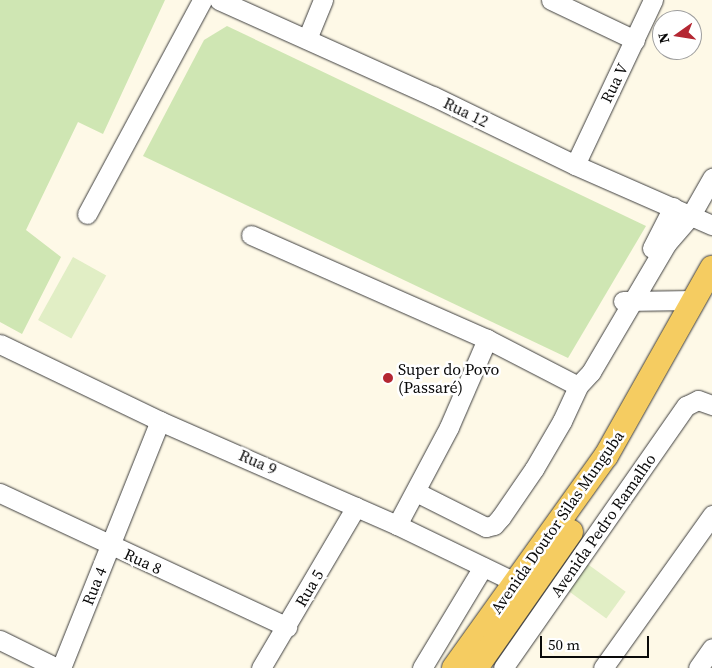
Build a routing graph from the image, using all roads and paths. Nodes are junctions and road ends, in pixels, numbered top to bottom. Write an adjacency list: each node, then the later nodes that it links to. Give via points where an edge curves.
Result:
1 (202, 0): 11 (street)
2 (219, 0): 6 (street, Rua 12)
3 (323, 0): 6 (street)
4 (551, 0): 7 (street)
5 (653, 0): 7 (street, Rua V)
6 (307, 39): 8 (street, Rua 12)
7 (635, 40): 8 (street, Rua V)
8 (575, 165): 10 (street, Rua 12)
9 (712, 178): 12 (street)
10 (673, 207): 12 (street, Rua 12); 17 (street)
11 (87, 214)
12 (691, 215): 13 (street, Rua 12); 17 (street, via 667,243)
13 (712, 225)
14 (251, 235): 18 (street)
15 (712, 268): 16 (main road, Avenida Doutor Silas Munguba)
16 (703, 298): 17 (street); 30 (main road, Avenida Doutor Silas Munguba, via 606,456); 40 (main road, Avenida Doutor Silas Munguba, via 628,447)
17 (627, 301): 20 (street, via 591,372)
18 (484, 337): 20 (street); 24 (street, via 449,427)
19 (0, 344): 22 (street, Rua 9)
20 (581, 382): 24 (street, via 534,469 494,525 484,526)
21 (710, 404): 34 (street, Avenida Pedro Ramalho, via 698,400 686,406)
22 (160, 421): 25 (street, Rua 9); 28 (street, Rua 4)
23 (0, 493): 28 (street, Rua 8)
24 (414, 494): 27 (street)
25 (356, 507): 27 (street, Rua 9); 31 (street, Rua 5)
26 (712, 515): 41 (street)
27 (397, 525): 29 (street, Rua 9)
28 (110, 546): 31 (street, Rua 8); 36 (street, Rua 4)
29 (483, 567): 30 (street, Rua 9); 38 (street, Avenida Doutor Silas Munguba)
30 (515, 582): 39 (main road, Avenida Doutor Silas Munguba)
31 (286, 627): 37 (street, Rua 5)
32 (0, 640): 35 (street)
33 (712, 648): 42 (street)
34 (504, 665)
35 (57, 668)
36 (61, 668)
37 (261, 668)
38 (422, 668)
39 (454, 668)
40 (476, 668)
41 (603, 668)
42 (698, 668)

